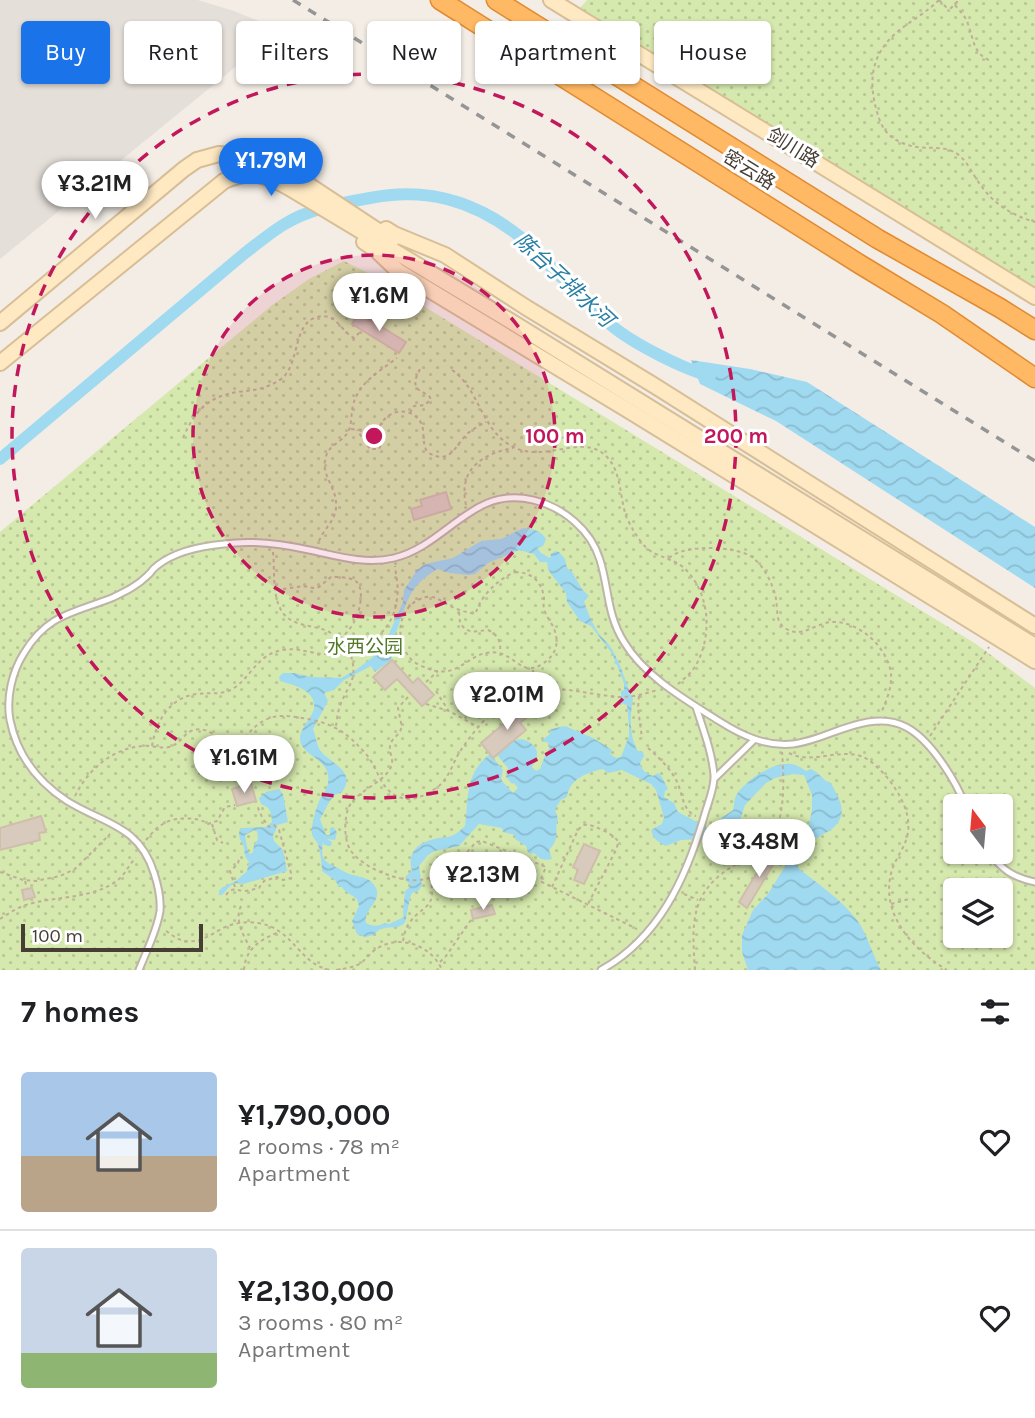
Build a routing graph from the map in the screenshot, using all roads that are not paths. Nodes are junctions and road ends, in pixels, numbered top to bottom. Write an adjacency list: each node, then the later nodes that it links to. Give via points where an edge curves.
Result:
1 (440, 0): 12 (highway, 密云路, via 942,314)
2 (496, 0): 10 (highway, 密云路, via 878,239)
3 (551, 0): 7 (street, 剑川路)
4 (280, 175): 5 (street); 9 (street, via 251,159 219,155 197,160); 11 (street, via 244,175 224,181)
5 (367, 230): 6 (street, via 376,250); 13 (street, via 394,234 445,255); 14 (street); 15 (street)
6 (398, 271): 8 (lane); 16 (street)
7 (1035, 297)
8 (370, 316)
9 (0, 323)
10 (1035, 330)
11 (0, 363)
12 (1035, 378)
13 (1035, 626)
14 (1035, 639)
15 (1035, 646)
16 (1035, 661)
17 (696, 707): 18 (lane); 19 (lane); 23 (lane, via 648,671 623,641 611,613 599,558 589,539 553,506 524,498 495,499 469,512 430,543 394,558 346,559 248,542 176,554 135,586 64,614 40,631 22,654 14,674 9,711 20,750 49,787 117,826 149,858 160,909)
18 (754, 740): 19 (lane); 20 (lane, via 802,742 868,722 898,723 926,743)
19 (715, 778): 24 (lane, via 677,890 646,934)
20 (959, 794)
21 (1000, 864): 22 (lane, via 1013,876)
22 (1035, 882)
23 (139, 970)
24 (601, 970)

